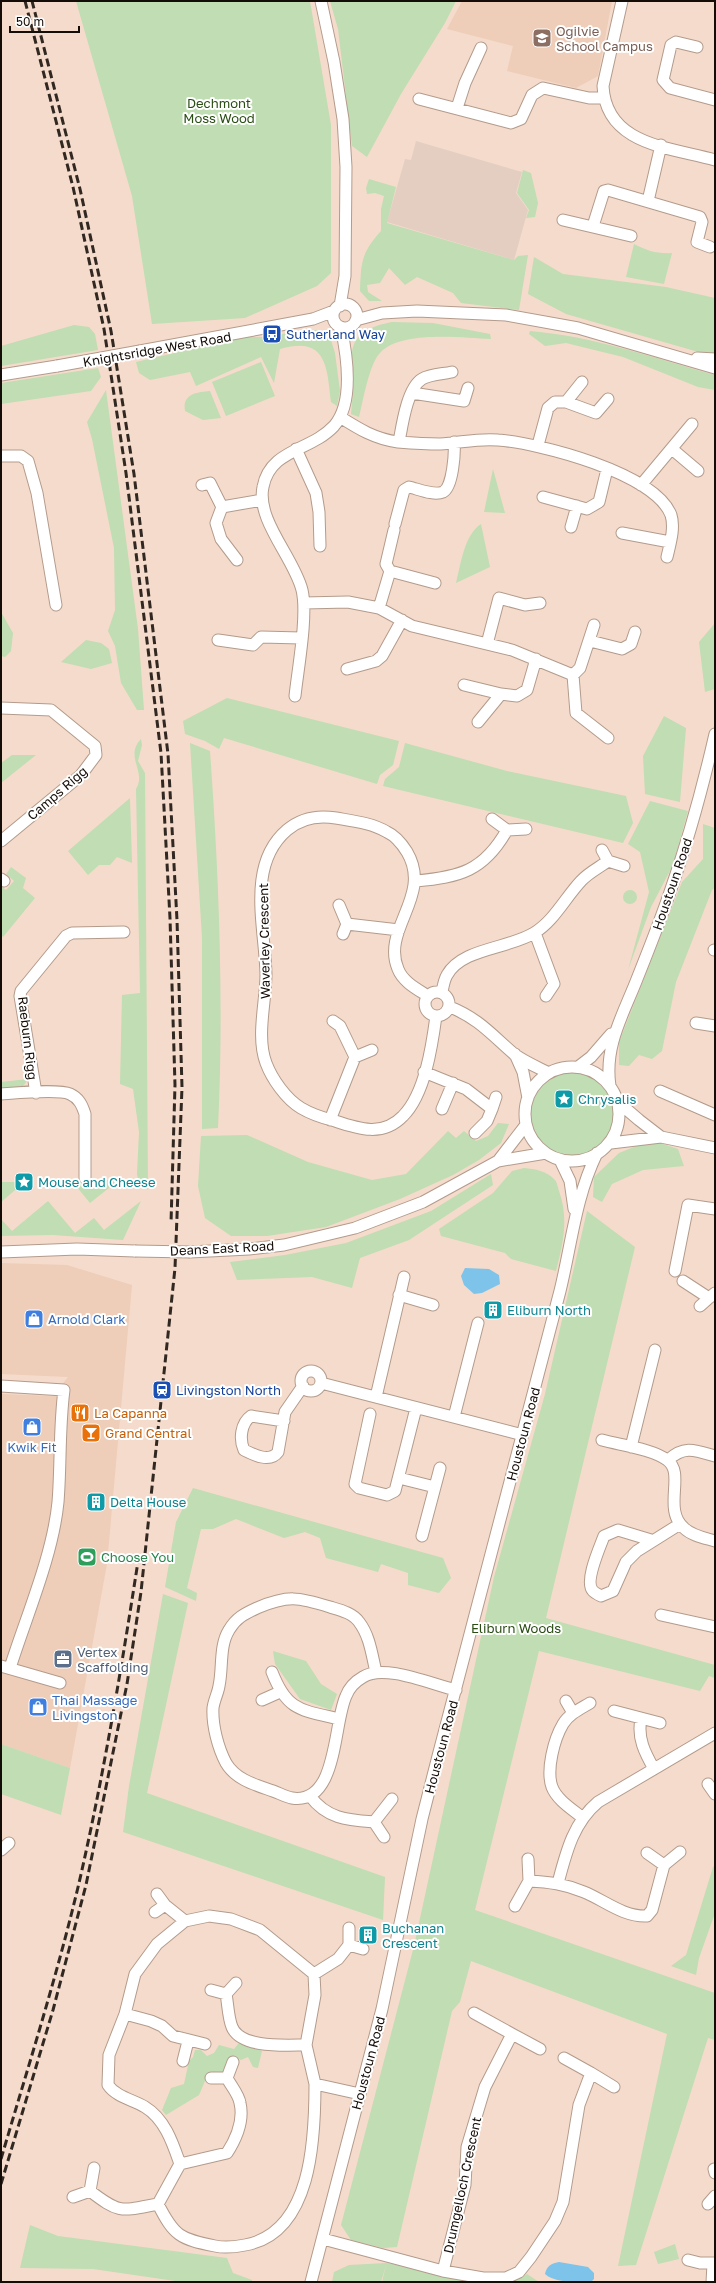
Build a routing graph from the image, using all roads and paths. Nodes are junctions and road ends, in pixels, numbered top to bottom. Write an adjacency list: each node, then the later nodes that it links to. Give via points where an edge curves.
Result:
1 (321, 1): 16 (street, via 343,119 346,167)
2 (622, 1): 5 (street, via 605,76)
3 (697, 47): 7 (street, via 676,42 671,45 663,80 670,88)
4 (481, 48): 8 (street)
5 (604, 98): 8 (street, via 589,98 543,88 532,95 521,119 511,123); 9 (street, via 612,119 625,132)
6 (419, 99): 8 (street)
7 (715, 100)
8 (457, 108)
9 (661, 145): 10 (street); 11 (street)
10 (715, 160)
11 (648, 201): 13 (street, via 604,191); 15 (street, via 700,217 702,222 697,242)
12 (563, 220): 13 (street)
13 (593, 226): 14 (street)
14 (631, 236)
15 (710, 247)
16 (345, 316): 17 (street, Knightsridge West Road, via 417,311 506,315 578,328); 21 (street, Knightsridge West Road, bridge, via 313,319); 27 (street, via 346,400)
17 (675, 355): 18 (street); 19 (street)
18 (715, 359)
19 (715, 368)
20 (452, 372): 24 (street, via 423,378 416,384)
21 (1, 375)
22 (582, 382): 26 (street)
23 (468, 388): 24 (street, via 464,401)
24 (412, 393): 29 (street, via 406,406)
25 (608, 399): 26 (street, via 596,413)
26 (566, 402): 31 (street, via 555,402 548,408)
27 (340, 417): 29 (street, via 366,434); 32 (street, via 327,432)
28 (692, 424): 33 (street)
29 (398, 442): 30 (street)
30 (454, 442): 31 (street, via 479,439); 49 (street, via 455,457 448,487 443,492 436,493 409,487 404,490 386,564)
31 (538, 445): 35 (street)
32 (296, 449): 40 (street, via 272,466 265,480); 46 (street, via 316,493)
33 (672, 449): 36 (street); 38 (street)
34 (1, 456): 53 (street, via 21,456 28,461 37,493)
35 (607, 469): 38 (street); 41 (street, via 599,502 587,509)
36 (698, 471)
37 (202, 485): 42 (street, via 210,483)
38 (641, 485): 45 (street, via 655,494 667,507 673,525)
39 (543, 497): 41 (street)
40 (262, 500): 42 (street); 51 (street, via 268,520 297,576)
41 (577, 506): 43 (street)
42 (222, 508): 48 (street, via 216,523 221,539)
43 (571, 527)
44 (622, 533): 45 (street)
45 (670, 542): 47 (street)
46 (320, 546)
47 (667, 557)
48 (237, 560)
49 (390, 572): 50 (street); 54 (street)
50 (435, 583)
51 (304, 603): 54 (street, via 348,602); 58 (street)
52 (540, 603): 61 (street, via 525,605 499,598)
53 (56, 604)
54 (379, 608): 55 (street)
55 (402, 620): 61 (street, via 425,630); 63 (street, via 382,656 376,661)
56 (594, 625): 60 (street)
57 (635, 632): 60 (street, via 631,644 622,649)
58 (300, 638): 59 (street, via 260,633 253,645); 67 (street)
59 (218, 640)
60 (590, 641): 64 (street, via 580,668)
61 (487, 644): 62 (street)
62 (536, 659): 64 (street); 66 (street, via 527,690 517,696)
63 (347, 669)
64 (573, 675): 71 (street, via 576,714)
65 (464, 685): 66 (street)
66 (501, 694): 69 (street)
67 (295, 696)
68 (1, 708): 75 (street, Camps Rigg, via 51,710 94,746 96,755 81,775)
69 (478, 722)
70 (715, 734): 92 (street, Houstoun Road, via 672,887)
71 (608, 738)
72 (492, 819): 74 (street)
73 (526, 829): 74 (street)
74 (507, 830): 79 (street, via 498,846 464,874)
75 (1, 841)
76 (602, 850): 77 (street)
77 (608, 861): 78 (street); 83 (street, via 581,880 556,913)
78 (624, 866)
79 (416, 881): 81 (street, Waverley Crescent); 110 (street, Waverley Crescent, via 411,858 399,840 388,832 364,824 329,817 310,818 296,822 282,834 270,850 261,887 266,974 262,1041 266,1064 284,1093 300,1108)
80 (339, 905): 81 (street, via 345,929)
81 (399, 930): 85 (street, Waverley Crescent, via 395,958 398,970 405,980)
82 (124, 932): 102 (street, Raeburn Rigg, via 72,933 66,936 21,991)
83 (535, 933): 84 (street, via 518,941 467,956 457,962 447,975); 86 (street, via 554,984)
84 (442, 992): 85 (street); 87 (street, via 448,998)
85 (428, 996): 88 (street, via 425,1007 431,1015)
86 (546, 996)
87 (450, 1006): 88 (street, via 445,1014); 94 (street, via 493,1033)
88 (436, 1016): 97 (street, Waverley Crescent, via 432,1046)
89 (333, 1021): 95 (street, via 340,1026)
90 (713, 1022): 91 (street)
91 (696, 1023)
92 (615, 1029): 96 (street, Houstoun Road, via 596,1052); 100 (street, Houstoun Road, via 608,1069)
93 (372, 1050): 95 (street)
94 (514, 1054): 98 (street); 105 (street, via 523,1072)
95 (355, 1057): 110 (street)
96 (578, 1067): 98 (street); 100 (street, via 595,1073)
97 (424, 1072): 99 (street); 110 (street, Waverley Crescent, via 410,1107 404,1116 389,1126 372,1130)
98 (549, 1073): 105 (street, via 536,1084)
99 (453, 1084): 107 (street, via 466,1089); 108 (street)
100 (610, 1086): 106 (street)
101 (660, 1091): 109 (street)
102 (36, 1093): 103 (street, Raeburn Rigg); 120 (street, Raeburn Rigg, via 64,1092 82,1104 85,1114)
103 (1, 1094)
104 (496, 1097): 107 (street)
105 (528, 1098): 111 (street)
106 (618, 1102): 113 (street); 114 (street, via 617,1127)
107 (492, 1108): 112 (street, via 487,1121)
108 (442, 1110)
109 (715, 1115)
110 (330, 1120)
111 (525, 1126): 116 (street, via 531,1139); 119 (street, Deans East Road)
112 (475, 1133)
113 (661, 1136): 114 (street); 115 (street)
114 (611, 1142): 117 (street)
115 (715, 1148)
116 (546, 1153): 118 (street); 119 (street, Deans East Road)
117 (597, 1153): 118 (street, via 579,1161); 122 (street, Houstoun Road)
118 (560, 1160): 122 (street, Houstoun Road, via 570,1181)
119 (498, 1161): 123 (street, Deans East Road, bridge, via 423,1202 355,1228 284,1245 190,1252 77,1249)
120 (85, 1178)
121 (715, 1209): 124 (street, via 688,1200)
122 (575, 1214): 141 (street, Houstoun Road, via 562,1284)
123 (1, 1252)
124 (675, 1271)
125 (404, 1277): 127 (street)
126 (683, 1281): 128 (street)
127 (400, 1295): 129 (street); 136 (street)
128 (712, 1295): 130 (street)
129 (433, 1305)
130 (700, 1306)
131 (478, 1323): 139 (street)
132 (655, 1350): 144 (street)
133 (321, 1383): 135 (street, via 319,1388); 135 (street, via 319,1375 311,1372 303,1376); 136 (street)
134 (1, 1386): 156 (street, via 64,1390 58,1503 49,1549)
135 (304, 1391): 140 (street, via 285,1412)
136 (376, 1397): 137 (street)
137 (416, 1408): 139 (street); 148 (street)
138 (370, 1414): 148 (street, via 355,1484 359,1488 387,1495 395,1491)
139 (454, 1417): 141 (street)
140 (284, 1421): 140 (street, via 275,1456 263,1457 244,1450 244,1423 251,1416)
141 (523, 1435): 160 (street, Houstoun Road)
142 (602, 1440): 144 (street)
143 (714, 1444): 145 (street)
144 (631, 1447): 146 (street)
145 (713, 1455): 146 (street, via 686,1449 675,1453)
146 (668, 1460): 150 (street, via 675,1473 673,1502)
147 (440, 1468): 149 (street)
148 (399, 1478): 149 (street)
149 (435, 1487): 151 (street)
150 (680, 1524): 152 (street); 153 (street, via 697,1536)
151 (422, 1536)
152 (651, 1540): 152 (street, via 626,1562 613,1591 601,1596 592,1590 591,1573 604,1536 618,1530)
153 (715, 1541)
154 (661, 1615): 155 (street, via 681,1614)
155 (715, 1627)
156 (5, 1667): 159 (street)
157 (272, 1672): 161 (street)
158 (376, 1672): 160 (street, via 387,1672); 167 (street, via 364,1676 354,1684 346,1695); 174 (street, via 371,1649 359,1621 349,1614 306,1600 279,1599 258,1607 236,1619 226,1634 213,1719 225,1761 239,1777 254,1784 292,1798)
159 (60, 1683)
160 (456, 1690): 212 (street, Houstoun Road, via 422,1818 382,2009)
161 (280, 1692): 162 (street); 167 (street, via 295,1707)
162 (262, 1700)
163 (566, 1701): 166 (street)
164 (590, 1703): 166 (street)
165 (614, 1711): 168 (street)
166 (573, 1713): 176 (street, via 563,1724 557,1740 550,1776 552,1788 559,1798)
167 (339, 1718): 174 (street, via 329,1772 321,1786)
168 (641, 1719): 169 (street); 171 (street, via 639,1726 642,1743)
169 (660, 1723)
170 (715, 1733): 171 (street)
171 (654, 1769): 176 (street, via 598,1802)
172 (708, 1784): 173 (street)
173 (715, 1794)
174 (310, 1796): 177 (street, via 325,1812 348,1820)
175 (392, 1799): 177 (street)
176 (582, 1818): 184 (street, via 567,1849)
177 (374, 1822): 178 (street)
178 (384, 1837)
179 (680, 1852): 182 (street)
180 (647, 1853): 182 (street)
181 (528, 1859): 183 (street)
182 (664, 1865): 184 (street, via 652,1910 647,1916 608,1906 585,1892)
183 (529, 1881): 184 (street); 187 (street)
184 (558, 1883)
185 (157, 1894): 186 (street)
186 (164, 1905): 188 (street); 189 (street)
187 (515, 1906)
188 (155, 1912)
189 (185, 1921): 193 (street, via 209,1916 231,1919 260,1930); 198 (street, via 157,1944 144,1960 135,1974)
190 (349, 1928): 191 (street)
191 (349, 1945): 192 (street); 193 (street, via 338,1959)
192 (363, 1949)
193 (314, 1974): 202 (street, via 315,1995)
194 (236, 1983): 196 (street)
195 (211, 1990): 196 (street)
196 (226, 1994): 202 (street, via 232,2028 241,2038 272,2045)
197 (474, 2013): 199 (street)
198 (125, 2014): 200 (street, via 151,2021 162,2026 173,2036); 213 (street, via 109,2055 108,2085 146,2107 156,2116 171,2141)
199 (512, 2034): 203 (street); 221 (street, Drumgelloch Crescent, via 485,2087 467,2147 465,2185)
200 (188, 2041): 201 (street); 205 (street)
201 (205, 2044)
202 (306, 2045): 210 (street)
203 (540, 2048)
204 (564, 2058): 207 (street)
205 (183, 2061)
206 (233, 2062): 209 (street)
207 (591, 2073): 211 (street); 221 (street, Drumgelloch Crescent, via 578,2105 563,2202 555,2221 531,2257 519,2272 506,2278 483,2278)
208 (212, 2078): 209 (street)
209 (227, 2078): 213 (street, via 240,2102 241,2117 234,2142 227,2153)
210 (315, 2084): 212 (street); 217 (street, via 315,2124 307,2168 292,2214 279,2229 255,2244 237,2247 213,2246 180,2236 166,2220)
211 (614, 2087)
212 (360, 2094): 218 (street, Houstoun Road)
213 (180, 2164): 217 (street)
214 (94, 2168): 215 (street)
215 (90, 2191): 216 (street); 217 (street, via 112,2207 126,2210)
216 (73, 2197)
217 (158, 2204)
218 (323, 2239): 221 (street, Drumgelloch Crescent); 222 (street, Houstoun Road)
219 (688, 2260): 220 (street)
220 (714, 2263): 223 (street)
221 (443, 2271)
222 (311, 2282)
223 (712, 2282)

